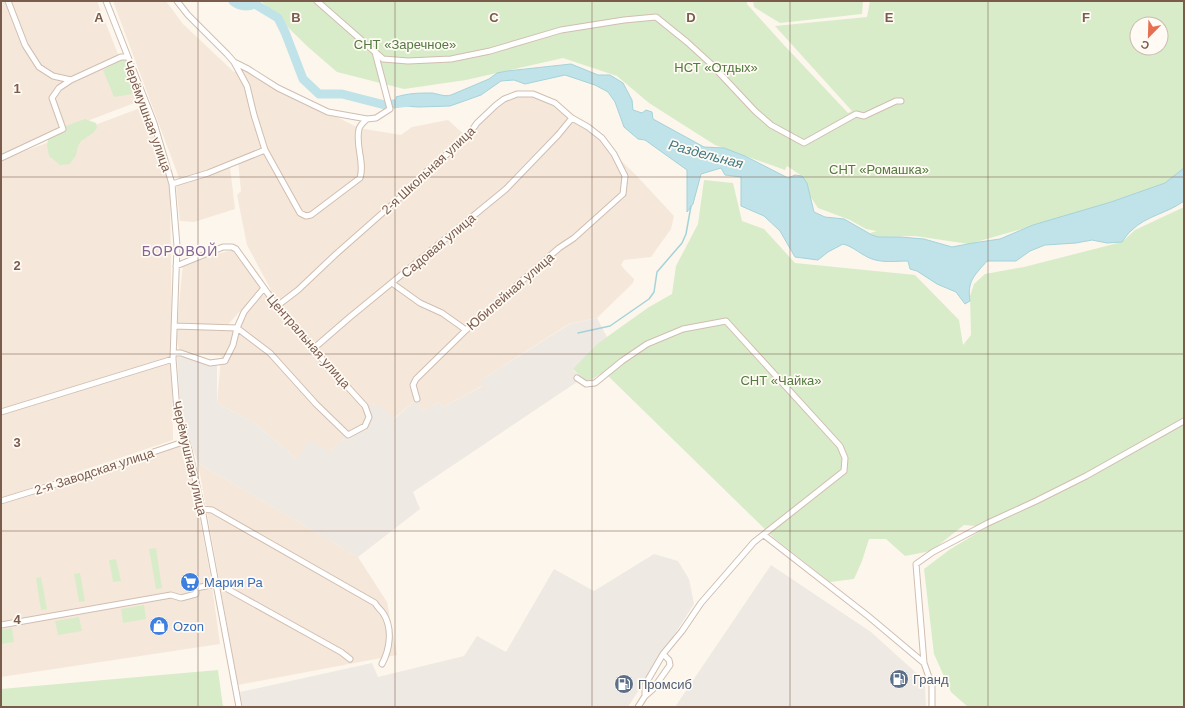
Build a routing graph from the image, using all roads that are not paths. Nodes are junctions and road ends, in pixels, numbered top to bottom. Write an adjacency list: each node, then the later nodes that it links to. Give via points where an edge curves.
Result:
1 (8, 1): 8 (street, via 25,45 39,67 53,76)
2 (106, 1): 6 (street, Черёмушная улица)
3 (177, 1): 7 (street)
4 (317, 1): 5 (street)
5 (375, 52): 9 (street, via 383,59 451,58 490,51 561,30 656,17 710,63 771,125 804,143 856,114 864,116 896,101); 11 (street, via 390,109 376,118)
6 (127, 56): 8 (street); 14 (street, Черёмушная улица, via 154,123)
7 (234, 62): 11 (street, via 278,88 328,112); 12 (street, via 247,86)
8 (71, 80): 13 (street, via 52,98 63,129)
9 (901, 102)
10 (572, 118): 15 (street, 2-я Школьная улица, via 602,138 614,154 625,176); 17 (street, Садовая улица, via 506,189); 19 (street, 2-я Школьная улица, via 556,103 533,94 517,94 504,99 404,194)
11 (367, 119): 12 (street, via 359,128 358,144 362,172 360,178 311,215 306,216 300,212)
12 (265, 150): 14 (street, via 208,173)
13 (1, 158)
14 (172, 184): 16 (street, Черёмушная улица)
15 (623, 194): 22 (street, Юбилейная улица)
16 (176, 266): 18 (street, Центральная улица, via 223,247 232,247); 20 (street, Черёмушная улица)
17 (392, 283): 22 (street); 23 (street, Садовая улица)
18 (264, 288): 19 (street, Центральная улица); 21 (street, via 244,312)
19 (277, 306): 23 (street, Центральная улица)
20 (174, 326): 21 (street); 24 (street, Черёмушная улица)
21 (237, 328): 23 (street, Центральная улица, via 270,353 348,435 365,426 369,417 365,406); 24 (street, via 233,345 225,361 210,363 181,353)
22 (466, 330): 27 (street, Юбилейная улица, via 416,378 413,385)
23 (313, 350)
24 (173, 353): 25 (street, Черёмушная улица)
25 (173, 359): 28 (street); 30 (street, Черёмушная улица, via 177,411)
26 (577, 378): 33 (street, via 586,384 595,383 647,344 683,329 726,322 840,446 845,458 844,471)
27 (417, 399)
28 (1, 412)
29 (1184, 421): 38 (street, via 1086,476 988,522 916,564)
30 (186, 441): 31 (street, 2-я Заводская улица); 32 (street, Черёмушная улица)
31 (1, 501)
32 (202, 509): 34 (street, Черёмушная улица); 39 (street, via 212,510 375,603 383,613 390,635 387,655)
33 (764, 535): 36 (street, via 754,542 711,592); 38 (street)
34 (216, 584): 35 (street, via 196,588 196,594 190,596 179,598 171,595); 37 (street); 41 (street, Черёмушная улица)
35 (1, 625)
36 (663, 654): 40 (street, via 645,685); 40 (street, via 670,665 653,689)
37 (350, 659)
38 (924, 663): 43 (street, via 932,686)
39 (382, 664)
40 (644, 696): 42 (street)
41 (239, 707)
42 (638, 707)
43 (932, 707)

